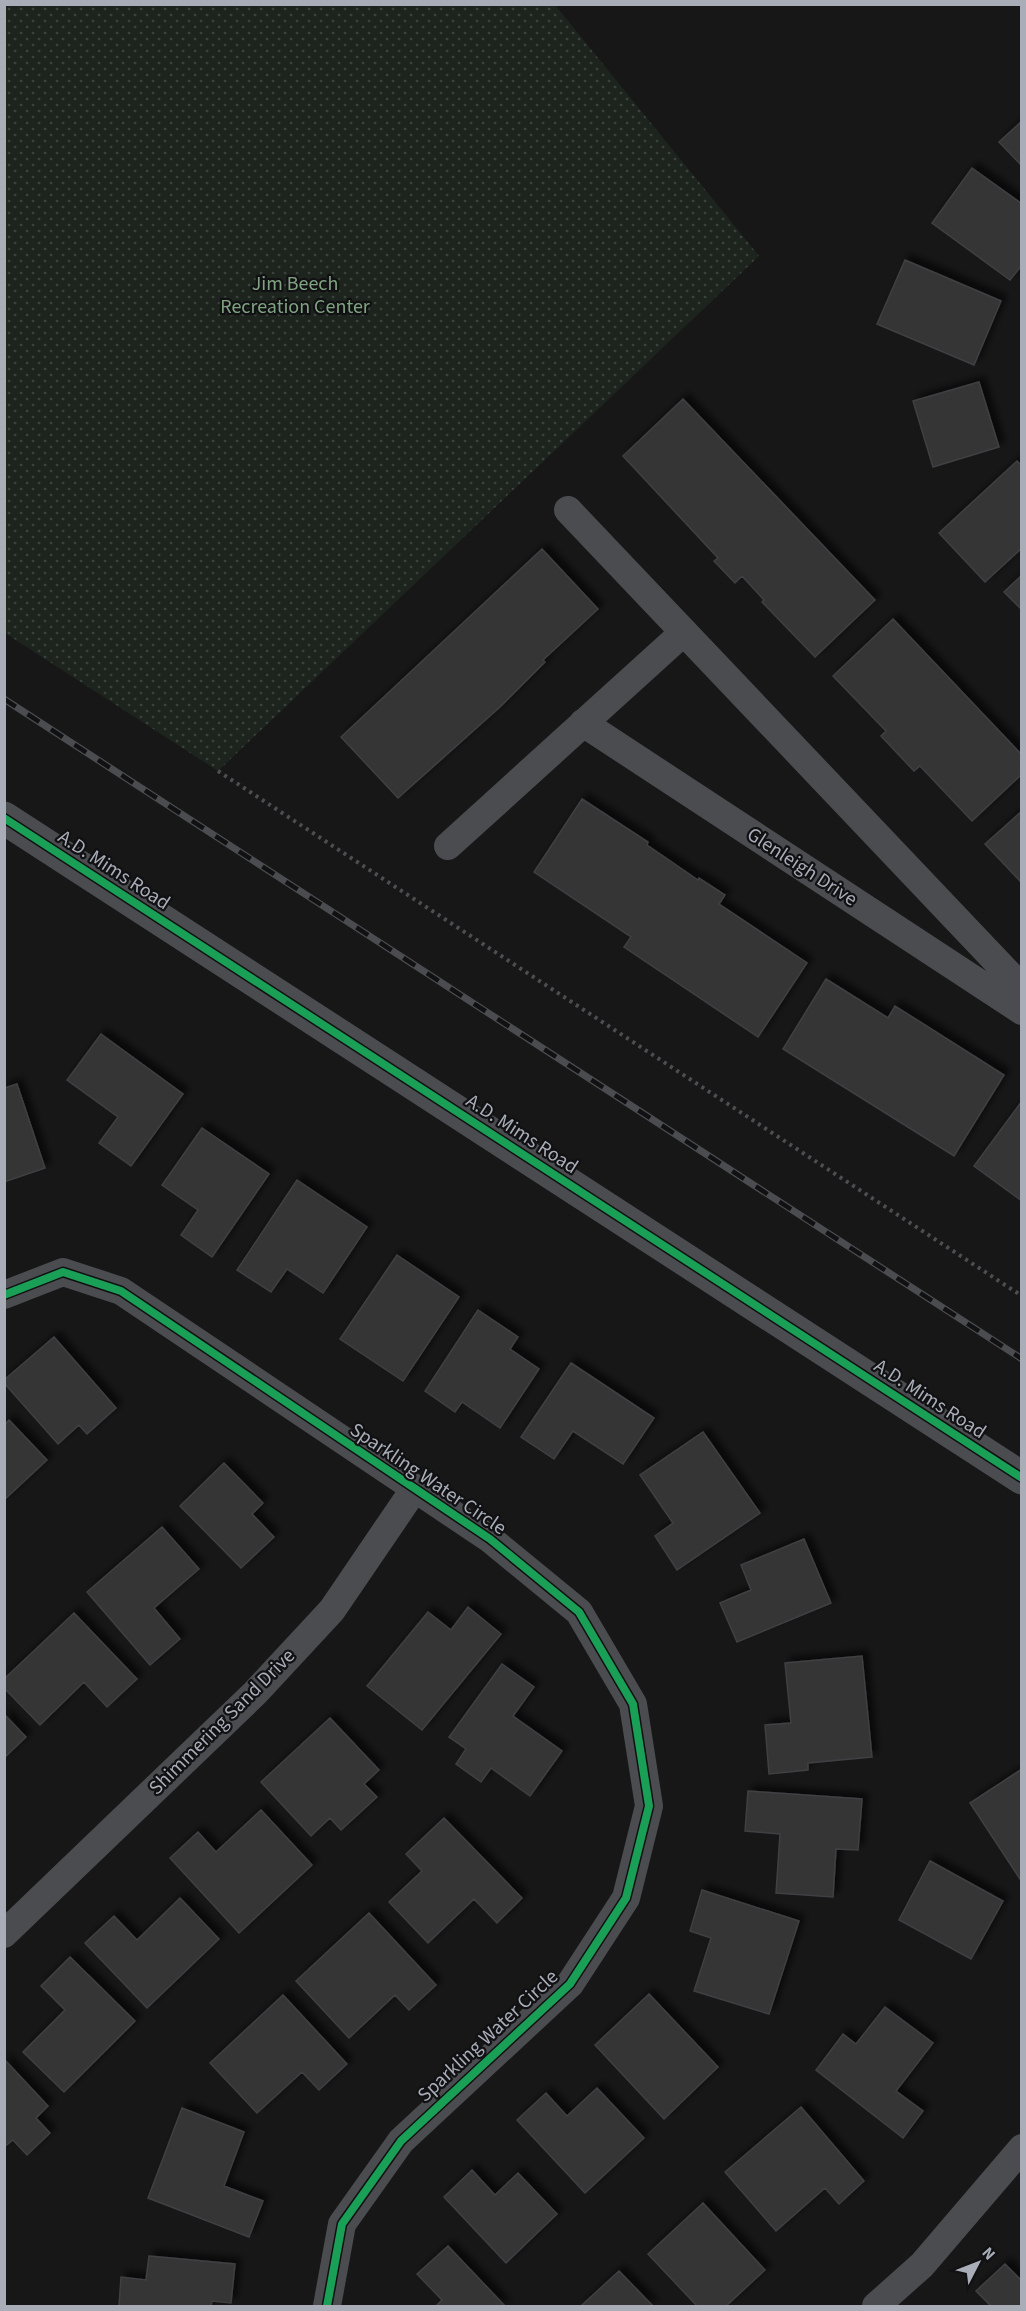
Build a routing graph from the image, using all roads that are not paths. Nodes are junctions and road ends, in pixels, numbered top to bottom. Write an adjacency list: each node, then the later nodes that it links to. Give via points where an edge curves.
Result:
1 (568, 510): 2 (street)
2 (684, 632): 3 (street); 6 (street)
3 (583, 723): 5 (street); 7 (street, Glenleigh Drive)
4 (4, 818): 9 (street, A.D. Mims Road)
5 (448, 846)
6 (1022, 988)
7 (1022, 1011)
8 (4, 1295): 10 (street, Sparkling Water Circle, via 63,1272 121,1291)
9 (1022, 1478)
10 (415, 1488): 11 (street, Shimmering Sand Drive, via 332,1610 255,1692); 13 (street, Sparkling Water Circle, via 490,1539 579,1612 633,1704 649,1806 626,1898 570,1984 401,2141 342,2224)
11 (4, 1934)
12 (1022, 2148): 14 (street, via 922,2265)
13 (327, 2307)
14 (876, 2307)

